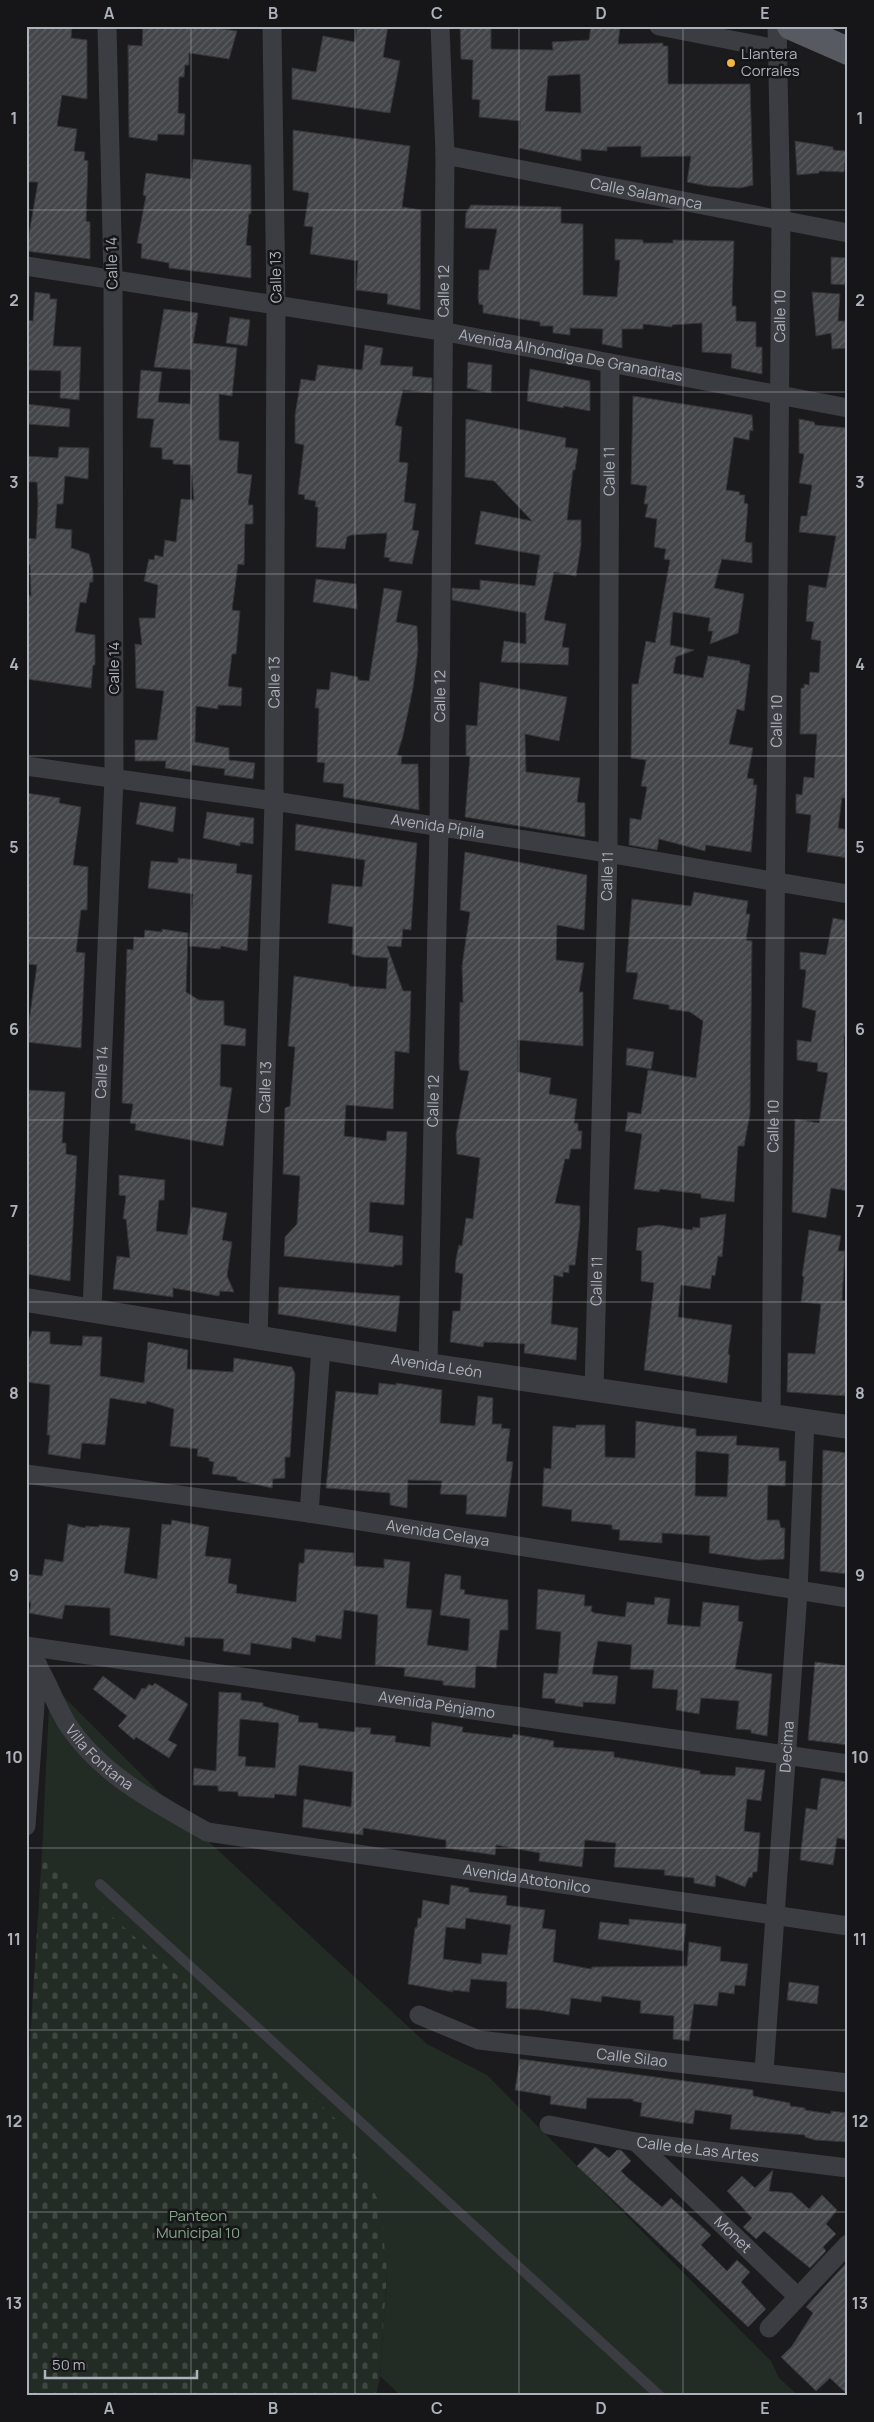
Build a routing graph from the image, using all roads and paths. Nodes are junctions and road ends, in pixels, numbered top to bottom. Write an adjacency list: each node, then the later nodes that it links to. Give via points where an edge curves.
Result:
1 (107, 26): 12 (street, Calle 14)
2 (272, 26): 13 (street, Calle 13)
3 (440, 26): 8 (street, Calle 12)
4 (659, 26): 6 (street)
5 (777, 26): 6 (street, Calle 10)
6 (784, 38): 7 (main road); 9 (street, Calle 10)
7 (848, 51)
8 (445, 155): 9 (street, Calle Salamanca); 14 (street, Calle 12)
9 (781, 219): 10 (street, Calle Salamanca); 16 (street, Calle 10)
10 (848, 233)
11 (26, 266): 12 (street, Avenida Alhóndiga De Granaditas)
12 (113, 279): 13 (street, Avenida Alhóndiga De Granaditas); 19 (street, Calle 14)
13 (276, 305): 14 (street, Avenida Alhóndiga De Granaditas); 20 (street, Calle 13)
14 (441, 331): 15 (street, Avenida Alhóndiga De Granaditas); 21 (street, Calle 12)
15 (610, 362): 16 (street, Avenida Alhóndiga De Granaditas); 22 (street, Calle 11)
16 (779, 396): 17 (street, Avenida Alhóndiga De Granaditas); 23 (street, Calle 10)
17 (848, 408)
18 (26, 766): 19 (street, Avenida Pípila)
19 (114, 778): 20 (street, Avenida Pípila); 26 (street, Calle 14)
20 (274, 801): 21 (street, Avenida Pípila); 27 (street, Calle 13)
21 (439, 828): 22 (street, Avenida Pípila); 29 (street, Calle 12)
22 (608, 853): 23 (street, Avenida Pípila); 30 (street, Calle 11)
23 (776, 881): 24 (street, Avenida Pípila); 31 (street, Calle 10)
24 (848, 894)
25 (26, 1300): 26 (street, Avenida León)
26 (92, 1310): 27 (street, Avenida León)
27 (258, 1337): 28 (street, Avenida León)
28 (321, 1348): 29 (street, Avenida León); 35 (street)
29 (428, 1365): 30 (street, Avenida León)
30 (594, 1390): 31 (street, Avenida León)
31 (771, 1416): 32 (street, Avenida León)
32 (805, 1421): 33 (street, Avenida León); 36 (street, Decima)
33 (848, 1427)
34 (26, 1474): 35 (street, Avenida Celaya)
35 (308, 1513): 36 (street, Avenida Celaya)
36 (798, 1592): 37 (street, Avenida Celaya); 40 (street, Decima)
37 (848, 1598)
38 (26, 1646): 40 (street, Avenida Pénjamo)
39 (32, 1658): 42 (street); 43 (street, Villa Fontana, via 67,1724 88,1751 142,1794)
40 (785, 1755): 41 (street, Avenida Pénjamo); 45 (street, Decima)
41 (848, 1764)
42 (26, 1826)
43 (207, 1832): 45 (street, Avenida Atotonilco)
44 (100, 1884): 56 (lane)
45 (776, 1916): 46 (street, Avenida Atotonilco); 48 (street, Decima)
46 (848, 1926)
47 (420, 2015): 48 (street, Calle Silao, via 479,2040)
48 (764, 2071): 49 (street, Calle Silao)
49 (848, 2083)
50 (549, 2125): 51 (street, Calle de Las Artes)
51 (636, 2142): 52 (street, Calle de Las Artes); 54 (street, Monet)
52 (848, 2168)
53 (848, 2244): 54 (street)
54 (798, 2297): 55 (street)
55 (769, 2328)
56 (660, 2396)

